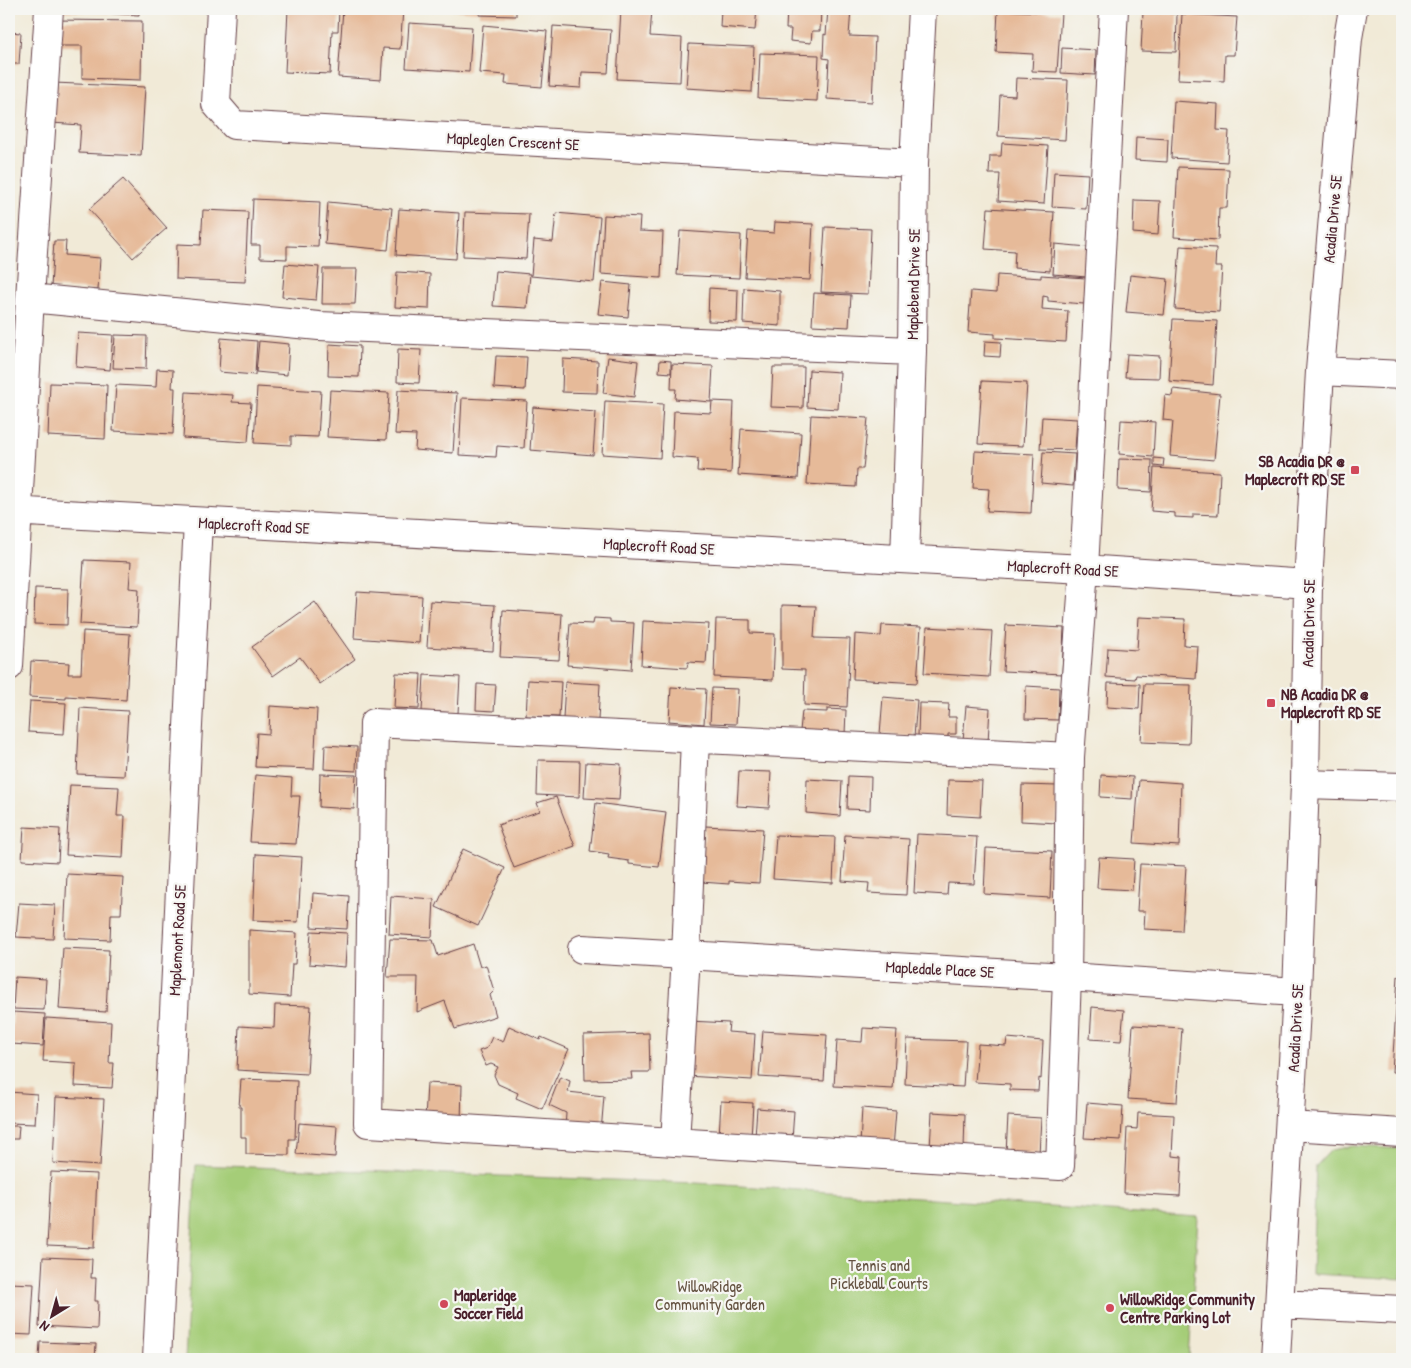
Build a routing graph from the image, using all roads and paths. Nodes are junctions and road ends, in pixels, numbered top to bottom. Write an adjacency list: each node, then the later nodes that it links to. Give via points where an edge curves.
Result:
1 (49, 9): 7 (street)
2 (221, 9): 6 (street, Mapleglen Crescent SE, via 216,104 234,125)
3 (922, 9): 6 (street, Maplebend Drive SE)
4 (1114, 9): 14 (street)
5 (1353, 9): 9 (street, Acadia Drive SE)
6 (914, 163): 8 (street, Maplebend Drive SE)
7 (30, 298): 8 (street, via 319,326); 11 (street)
8 (912, 351): 13 (street, Maplebend Drive SE)
9 (1320, 371): 10 (street); 15 (street, Acadia Drive SE)
10 (1402, 375)
11 (13, 512): 12 (street, Maplecroft Road SE); 16 (street)
12 (198, 522): 13 (street, Maplecroft Road SE); 30 (street, Maplemont Road SE)
13 (905, 560): 14 (street, Maplecroft Road SE)
14 (1084, 569): 15 (street, Maplecroft Road SE); 18 (street)
15 (1308, 584): 19 (street, Acadia Drive SE)
16 (9, 666)
17 (694, 739): 18 (street); 22 (street); 27 (street, via 374,723 368,1123)
18 (1070, 756): 23 (street)
19 (1305, 784): 20 (street); 24 (street, Acadia Drive SE)
20 (1402, 787)
21 (582, 949): 22 (street, Mapledale Place SE)
22 (686, 955): 23 (street, Mapledale Place SE); 27 (street)
23 (1067, 976): 24 (street, Mapledale Place SE); 27 (street, via 1060,1166)
24 (1297, 992): 25 (street, Acadia Drive SE)
25 (1290, 1126): 26 (street); 28 (street, Acadia Drive SE)
26 (1402, 1133)
27 (676, 1142)
28 (1279, 1304): 29 (street); 31 (street, Acadia Drive SE)
29 (1402, 1310)
30 (157, 1359)
31 (1276, 1359)

